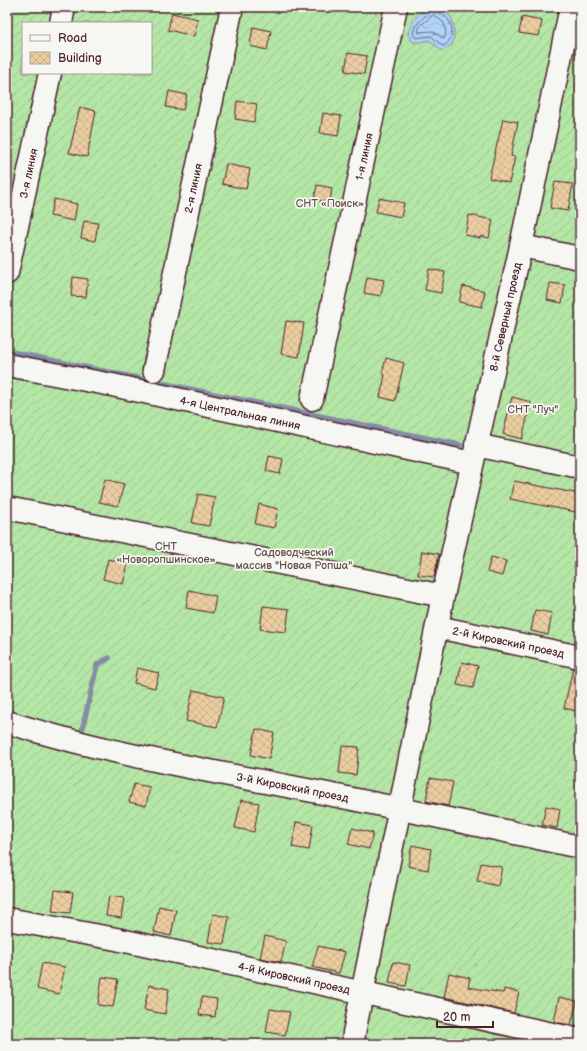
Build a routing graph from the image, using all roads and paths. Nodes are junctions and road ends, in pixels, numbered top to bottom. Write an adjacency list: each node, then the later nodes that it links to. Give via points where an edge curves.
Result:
1 (64, 7): 5 (street)
2 (232, 7): 12 (street, 2-я линия)
3 (396, 7): 13 (street, 1-я линия)
4 (571, 7): 6 (street, 8-й Северный проезд)
5 (61, 22)
6 (571, 53): 8 (street, 8-й Северный проезд)
7 (50, 74): 10 (street, 3-я линия)
8 (521, 246): 9 (street); 14 (street, 8-й Северный проезд)
9 (580, 258)
10 (7, 273)
11 (7, 365): 14 (street, 4-я Центральная линия)
12 (154, 370)
13 (312, 399)
14 (474, 454): 15 (street, 4-я Центральная линия); 17 (street, 8-й Северный проезд)
15 (580, 467)
16 (7, 508): 17 (street)
17 (443, 596): 18 (street, 8-й Северный проезд)
18 (437, 627): 19 (street, 2-й Кировский проезд); 21 (street, 8-й Северный проезд)
19 (580, 657)
20 (7, 722): 21 (street, 3-й Кировский проезд, via 46,735 163,762)
21 (400, 808): 22 (street, 3-й Кировский проезд); 24 (street, 8-й Северный проезд)
22 (580, 848)
23 (7, 920): 24 (street, 4-й Кировский проезд, via 116,939)
24 (362, 993): 25 (street, 4-й Кировский проезд); 26 (street, 8-й Северный проезд)
25 (580, 1040)
26 (354, 1044)

